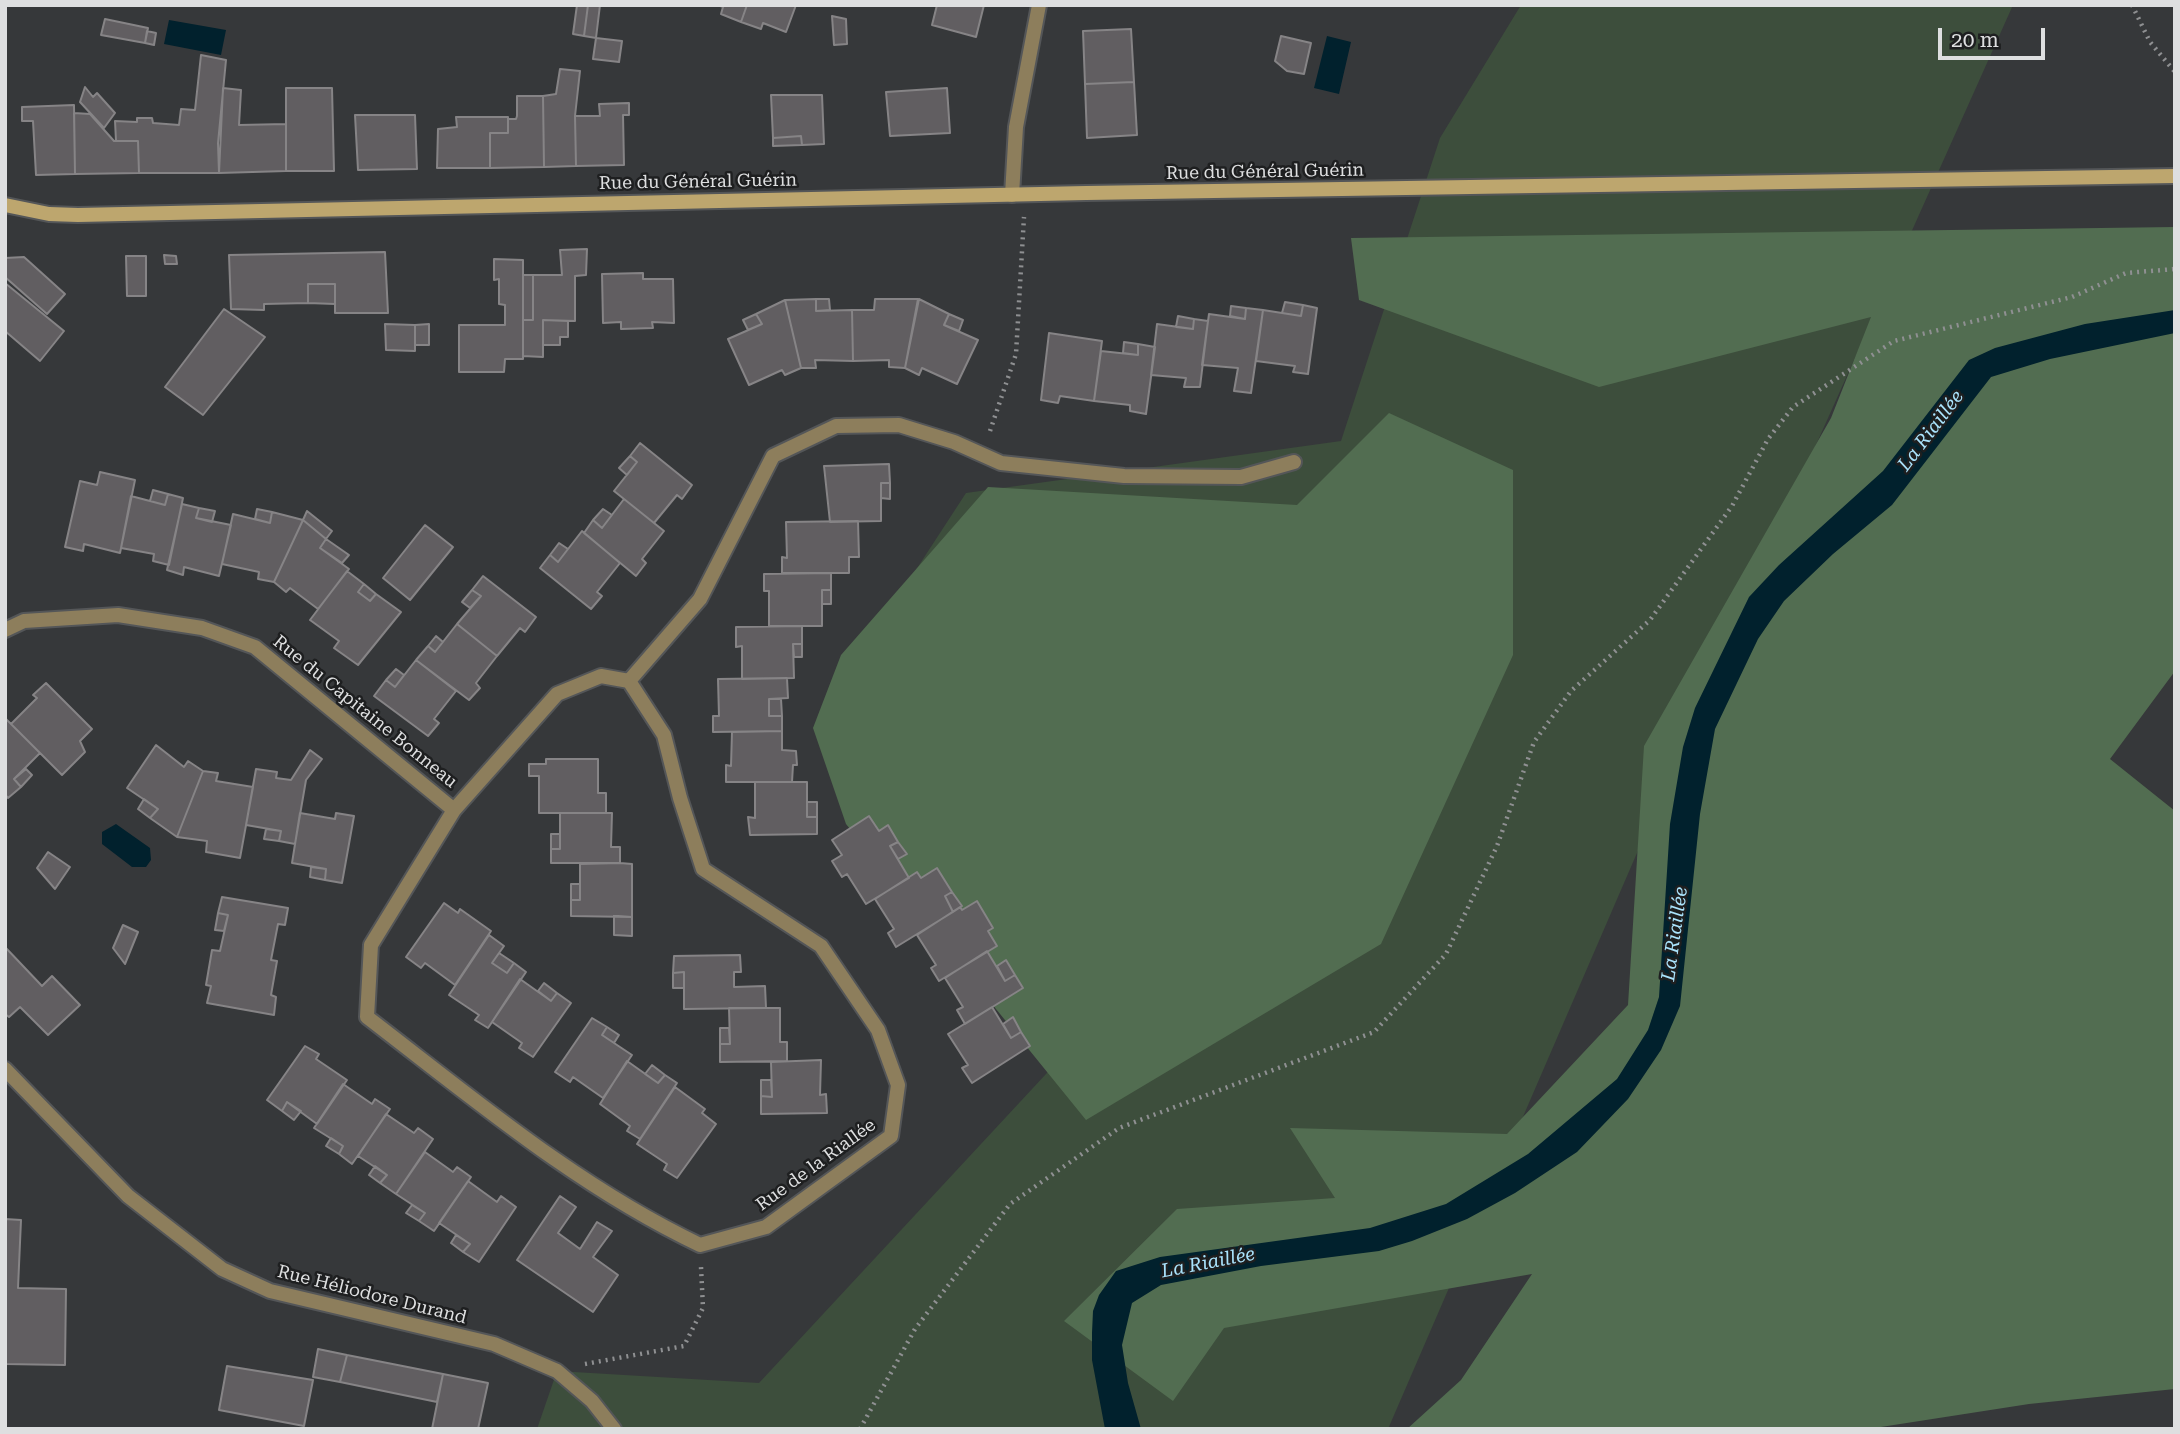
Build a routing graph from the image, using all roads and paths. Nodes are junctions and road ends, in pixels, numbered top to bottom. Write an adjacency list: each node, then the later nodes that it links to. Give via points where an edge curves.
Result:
1 (1039, 5): 5 (street, via 1016,127)
2 (2132, 5): 3 (path, via 2150,42)
3 (2175, 72)
4 (2175, 176): 5 (main road, Rue du Général Guérin)
5 (1019, 195): 6 (main road, Rue du Général Guérin, via 78,215); 8 (path, via 1016,354)
6 (5, 205)
7 (2175, 269): 17 (path, via 2126,273 2072,297 1894,341 1793,407 1768,439 1732,506 1650,620 1571,691 1534,742 1497,846 1446,954 1374,1032 1119,1128 1010,1204 915,1329)
8 (982, 455): 9 (street, via 1001,463 1124,476 1241,477); 11 (street, via 899,425 836,426 773,456 700,599)
9 (1294, 462)
10 (5, 630): 12 (street, Rue du Capitaine Bonneau, via 24,621 118,615 202,628 255,647)
11 (629, 681): 12 (street, via 601,676 558,694); 14 (street, Rue de la Riallée, via 664,735 703,869 821,946 878,1030 898,1085 891,1136 766,1227)
12 (454, 810): 14 (street, via 371,945 368,1017 519,1134 647,1220)
13 (5, 1069): 15 (street, Rue Héliodore Durand, via 128,1196 222,1269 270,1291 494,1344)
14 (700, 1245): 15 (path, via 703,1308 684,1346)
15 (557, 1371): 16 (street, Rue Héliodore Durand, via 592,1401)
16 (614, 1429)
17 (860, 1429)

